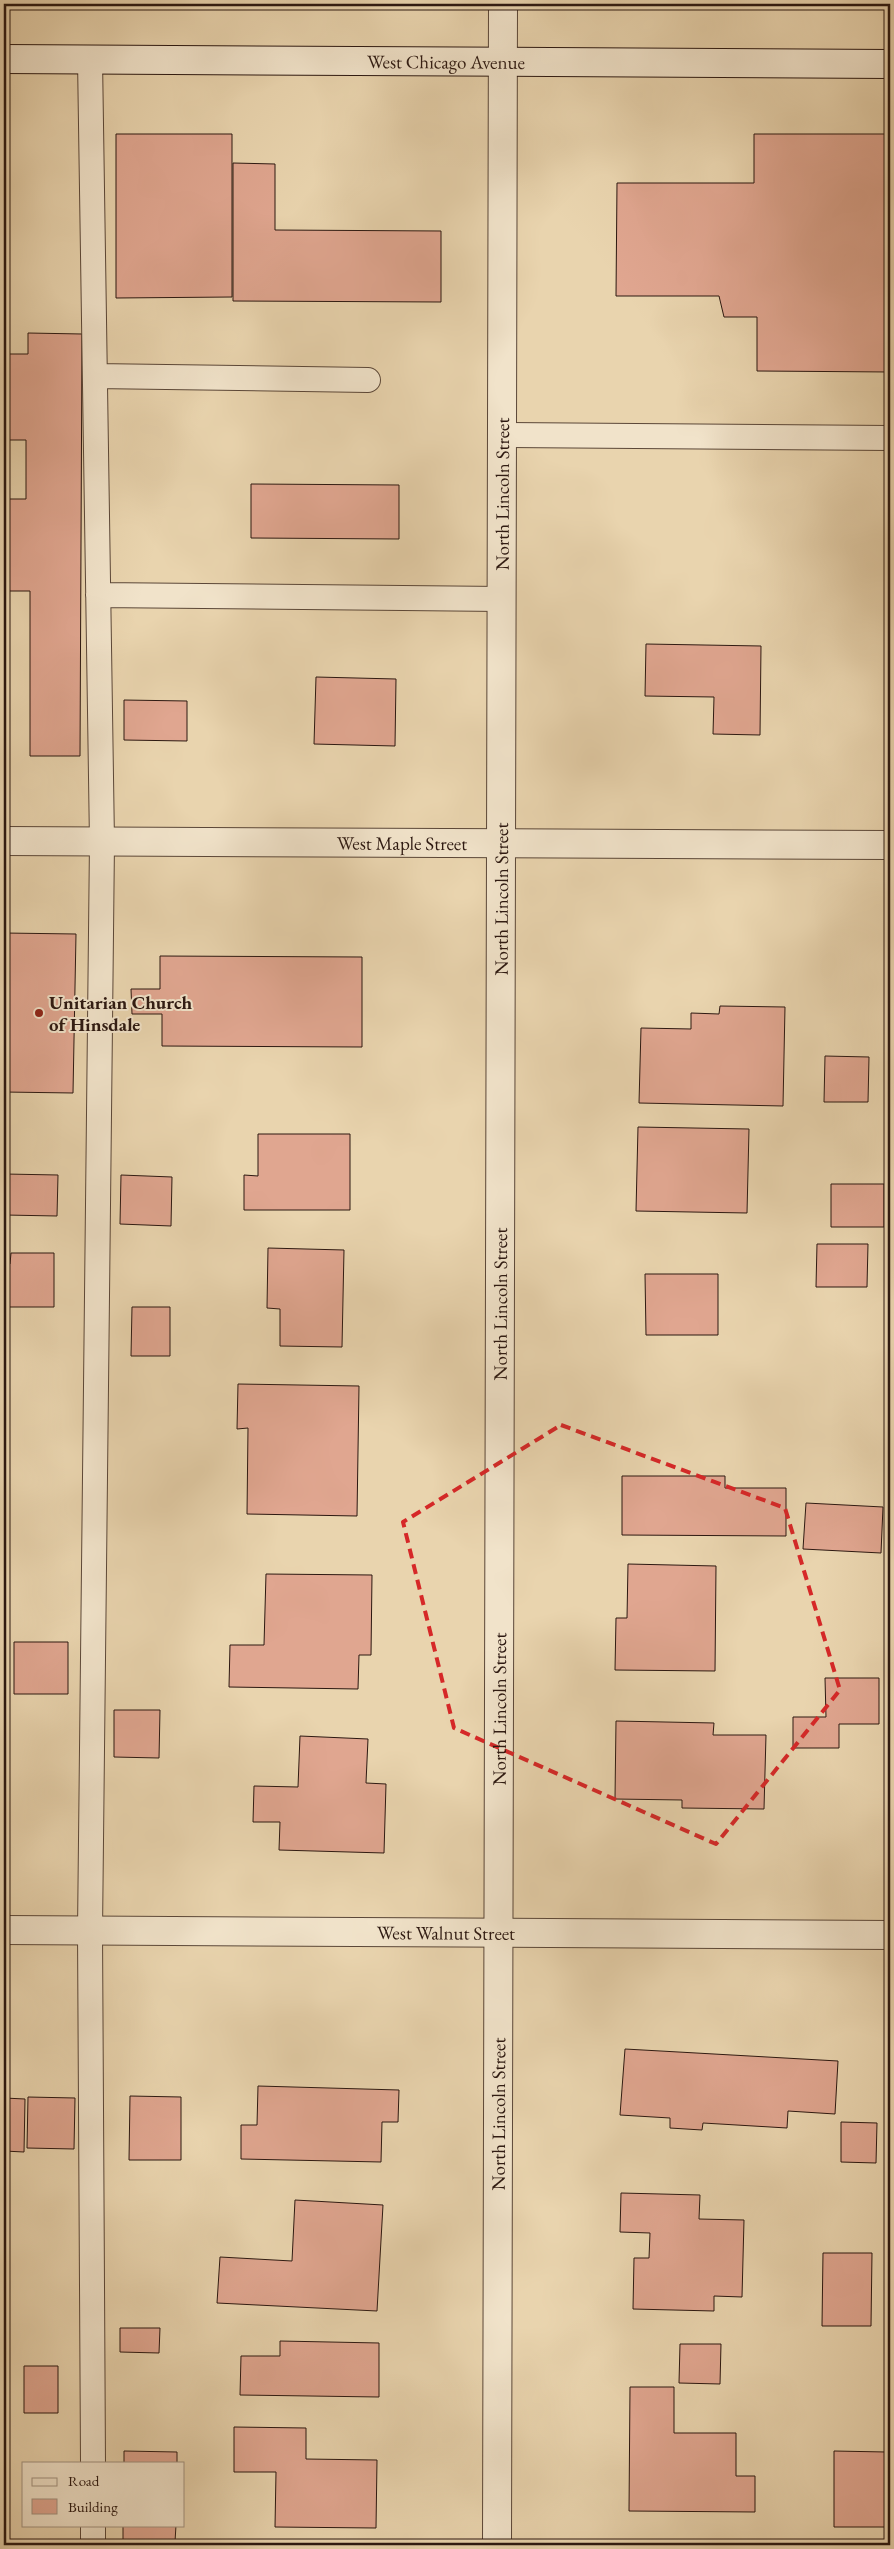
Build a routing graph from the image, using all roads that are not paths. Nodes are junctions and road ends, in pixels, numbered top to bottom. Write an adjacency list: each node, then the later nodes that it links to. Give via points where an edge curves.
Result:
1 (503, 4): 4 (street, North Lincoln Street)
2 (4, 59): 3 (street, West Chicago Avenue)
3 (90, 59): 4 (street, West Chicago Avenue); 6 (lane)
4 (503, 62): 5 (street, West Chicago Avenue); 8 (street, North Lincoln Street)
5 (890, 64)
6 (95, 376): 7 (lane); 10 (lane)
7 (368, 380)
8 (503, 435): 9 (lane); 11 (street, North Lincoln Street)
9 (890, 438)
10 (98, 595): 11 (lane); 13 (lane)
11 (502, 599): 14 (street, North Lincoln Street)
12 (4, 841): 13 (street, West Maple Street)
13 (102, 842): 14 (street, West Maple Street); 17 (lane)
14 (502, 843): 15 (street, West Maple Street); 18 (street, North Lincoln Street)
15 (890, 845)
16 (4, 1930): 17 (street, West Walnut Street)
17 (90, 1931): 18 (street, West Walnut Street); 20 (lane)
18 (499, 1933): 19 (street, West Walnut Street); 23 (street, North Lincoln Street)
19 (890, 1935)
20 (93, 2462)
21 (93, 2526): 22 (lane)
22 (93, 2545)
23 (498, 2545)

